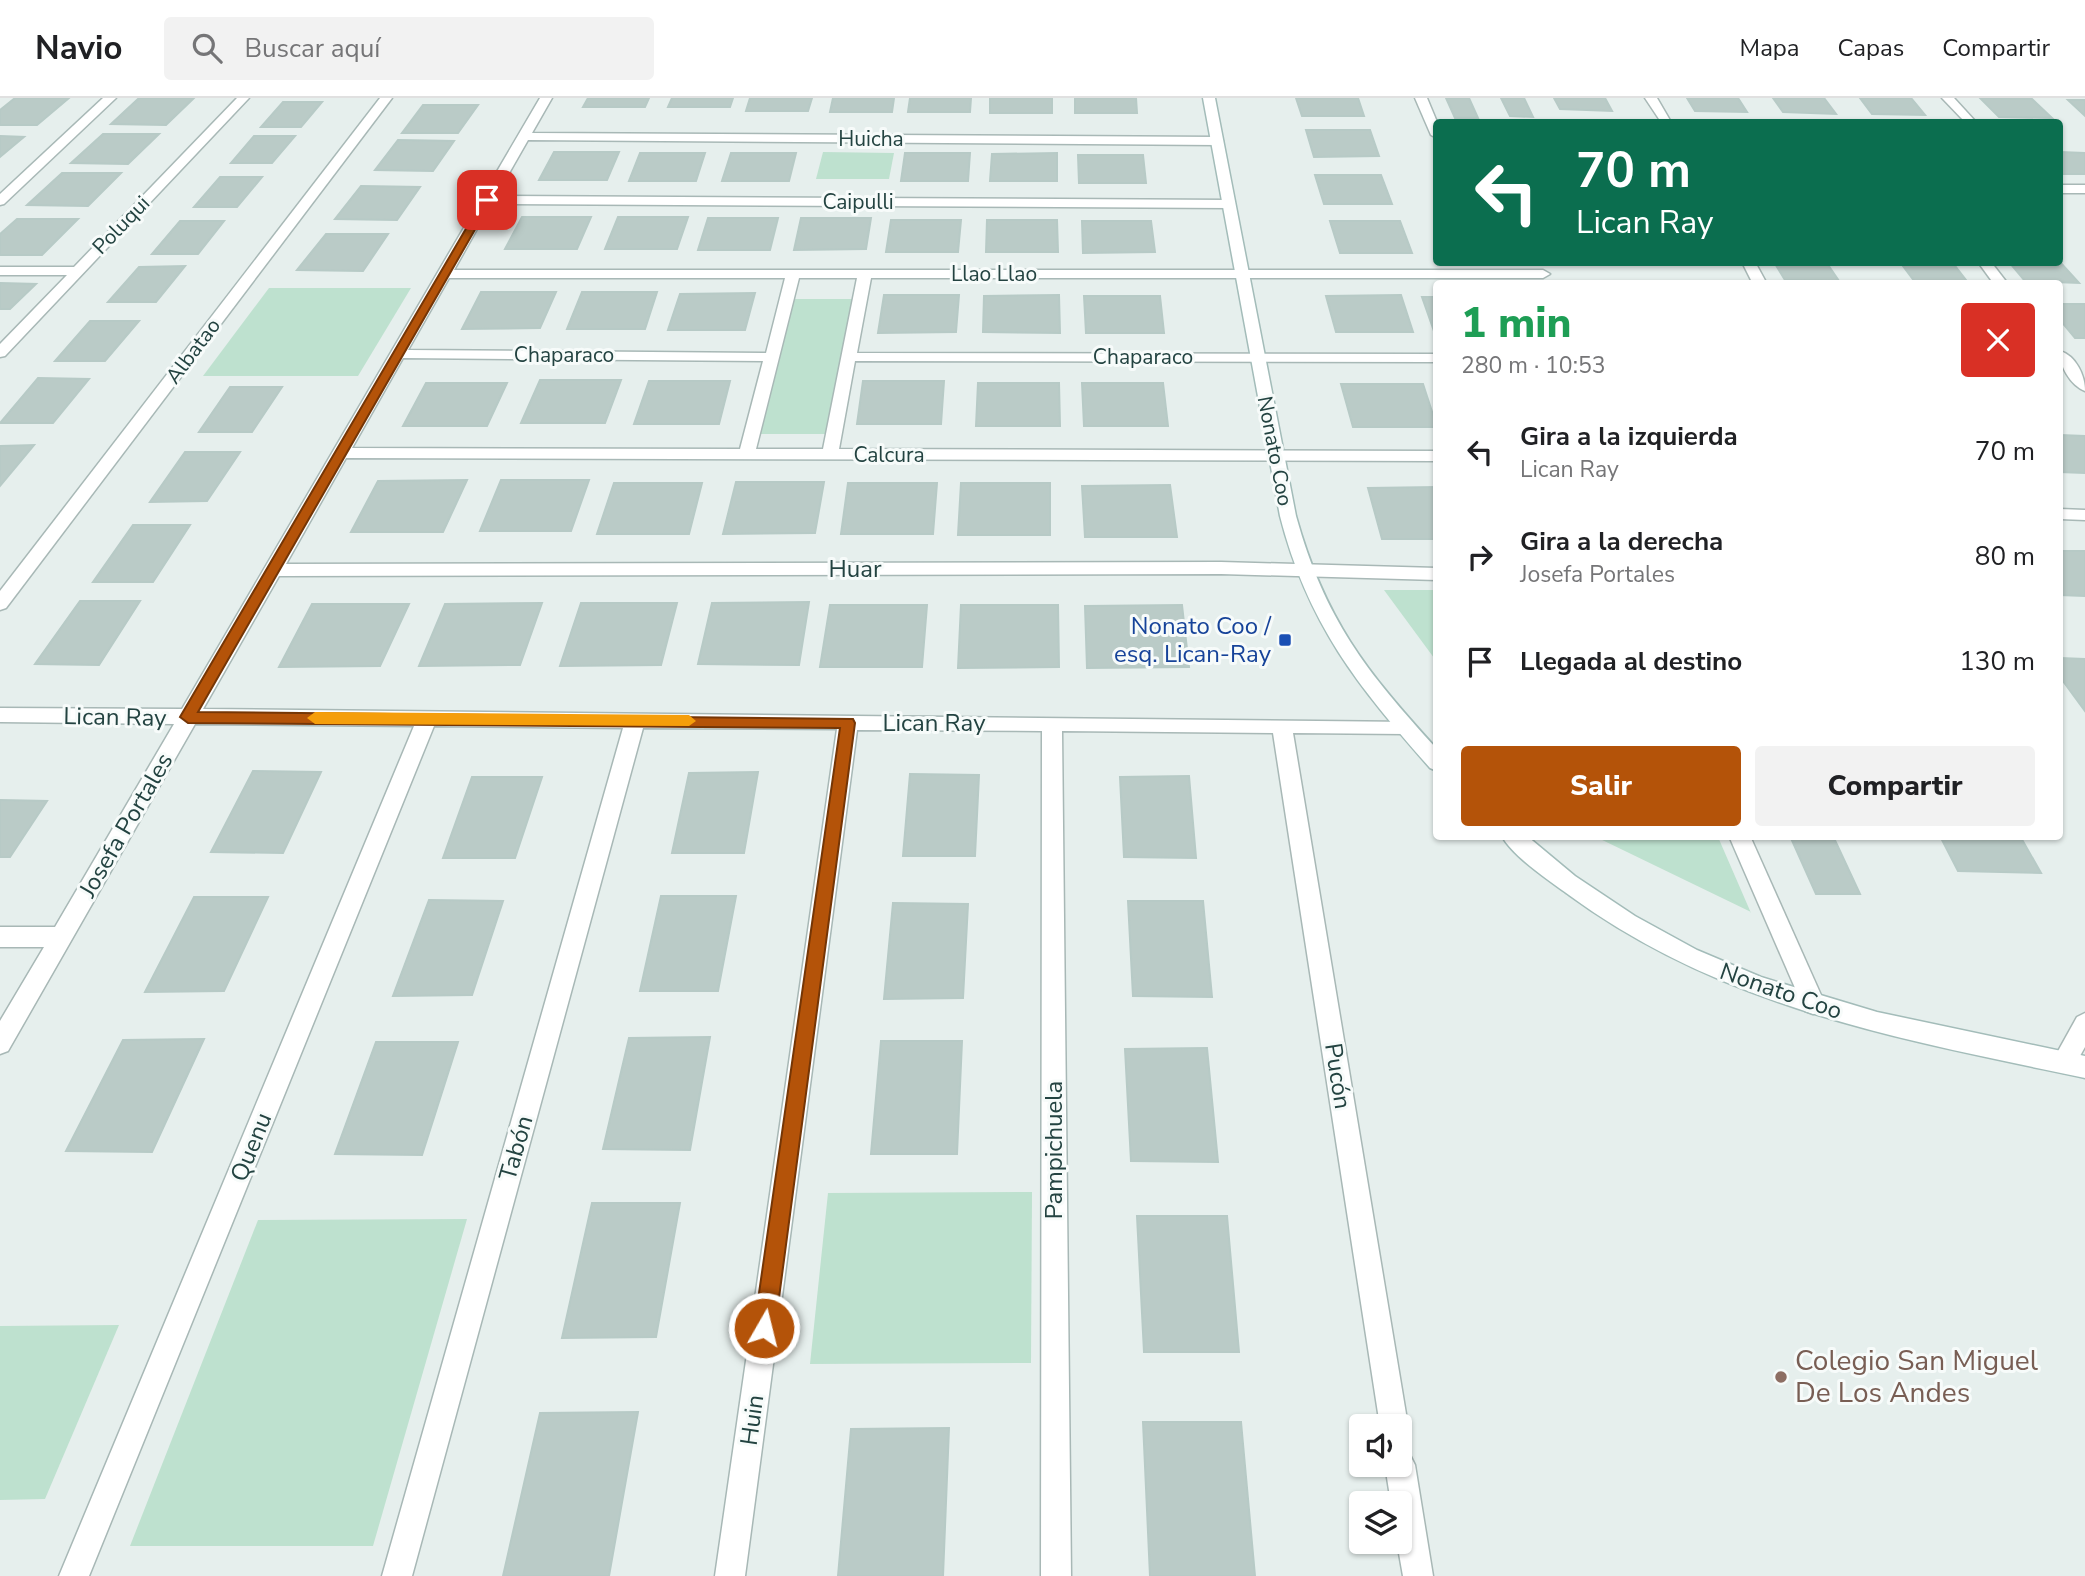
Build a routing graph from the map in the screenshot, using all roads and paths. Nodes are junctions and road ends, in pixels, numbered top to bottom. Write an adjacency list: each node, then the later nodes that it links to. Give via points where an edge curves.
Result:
1 (110, 98): 17 (street)
2 (243, 98): 22 (street, Poluqui)
3 (386, 98): 47 (street, Albatao)
4 (546, 98): 12 (street, Josefa Portales)
5 (1209, 98): 13 (street, Nonato Coo)
6 (1421, 98): 11 (street)
7 (1651, 98): 9 (street)
8 (1948, 98): 10 (street)
9 (1664, 119)
10 (1967, 119)
11 (1433, 126)
12 (524, 136): 13 (street, Huicha); 16 (street, Josefa Portales)
13 (1217, 141): 18 (street, Nonato Coo)
14 (2063, 189): 15 (street)
15 (2085, 189)
16 (487, 200): 18 (street, Caipulli); 23 (street, Josefa Portales)
17 (0, 201)
18 (1229, 204): 26 (street, Nonato Coo)
19 (1987, 266): 28 (street)
20 (1494, 268): 26 (street, Llao Llao); 27 (street, Llao Llao)
21 (0, 271): 22 (street)
22 (76, 271): 29 (street, Poluqui)
23 (444, 274): 24 (street, Llao Llao); 30 (street, Josefa Portales)
24 (793, 274): 25 (street, Llao Llao); 31 (street)
25 (865, 274): 26 (street, Llao Llao); 32 (street)
26 (1242, 274): 33 (street, Nonato Coo)
27 (1543, 274)
28 (1998, 280)
29 (0, 353)
30 (398, 354): 31 (street, Chaparaco); 37 (street, Josefa Portales)
31 (772, 357): 38 (street)
32 (849, 357): 33 (street, Chaparaco); 39 (street)
33 (1257, 357): 34 (street, Chaparaco); 40 (street, Nonato Coo)
34 (1433, 358)
35 (2063, 359): 36 (street)
36 (2085, 387)
37 (341, 453): 38 (street, Calcura); 44 (street, Josefa Portales)
38 (747, 454): 39 (street, Calcura)
39 (830, 454): 40 (street, Calcura)
40 (1276, 456): 41 (street, Calcura); 45 (street, Nonato Coo)
41 (1433, 456)
42 (2063, 514): 43 (street)
43 (2085, 515)
44 (274, 570): 45 (street, Huar, via 1221,568); 49 (street, Josefa Portales)
45 (1305, 572): 46 (street, Huar); 55 (street, Nonato Coo, via 1336,637)
46 (1433, 574)
47 (0, 604)
48 (0, 715): 49 (street, Lican Ray)
49 (188, 717): 50 (street, Lican Ray); 60 (street, Josefa Portales)
50 (427, 719): 51 (street, Lican Ray); 67 (street, Quenu)
51 (635, 720): 52 (street, Lican Ray); 68 (street, Tabón)
52 (848, 723): 53 (street, Lican Ray); 69 (street, Huin)
53 (1052, 724): 54 (street, Lican Ray); 70 (street, Pampichuela)
54 (1282, 726): 55 (street, Lican Ray); 65 (street, Pucón)
55 (1405, 727): 56 (street, Nonato Coo)
56 (1433, 758)
57 (1517, 840): 61 (street, Nonato Coo, via 1636,929 1756,986)
58 (1741, 840): 61 (street)
59 (0, 937): 60 (street)
60 (61, 937): 63 (street, Josefa Portales)
61 (1813, 1004): 64 (street, Nonato Coo, via 1937,1037)
62 (2085, 1024): 64 (street)
63 (0, 1043)
64 (2075, 1065)
65 (1392, 1414)
66 (1402, 1477): 71 (street)
67 (74, 1576)
68 (397, 1576)
69 (730, 1576)
70 (1056, 1576)
71 (1418, 1576)

